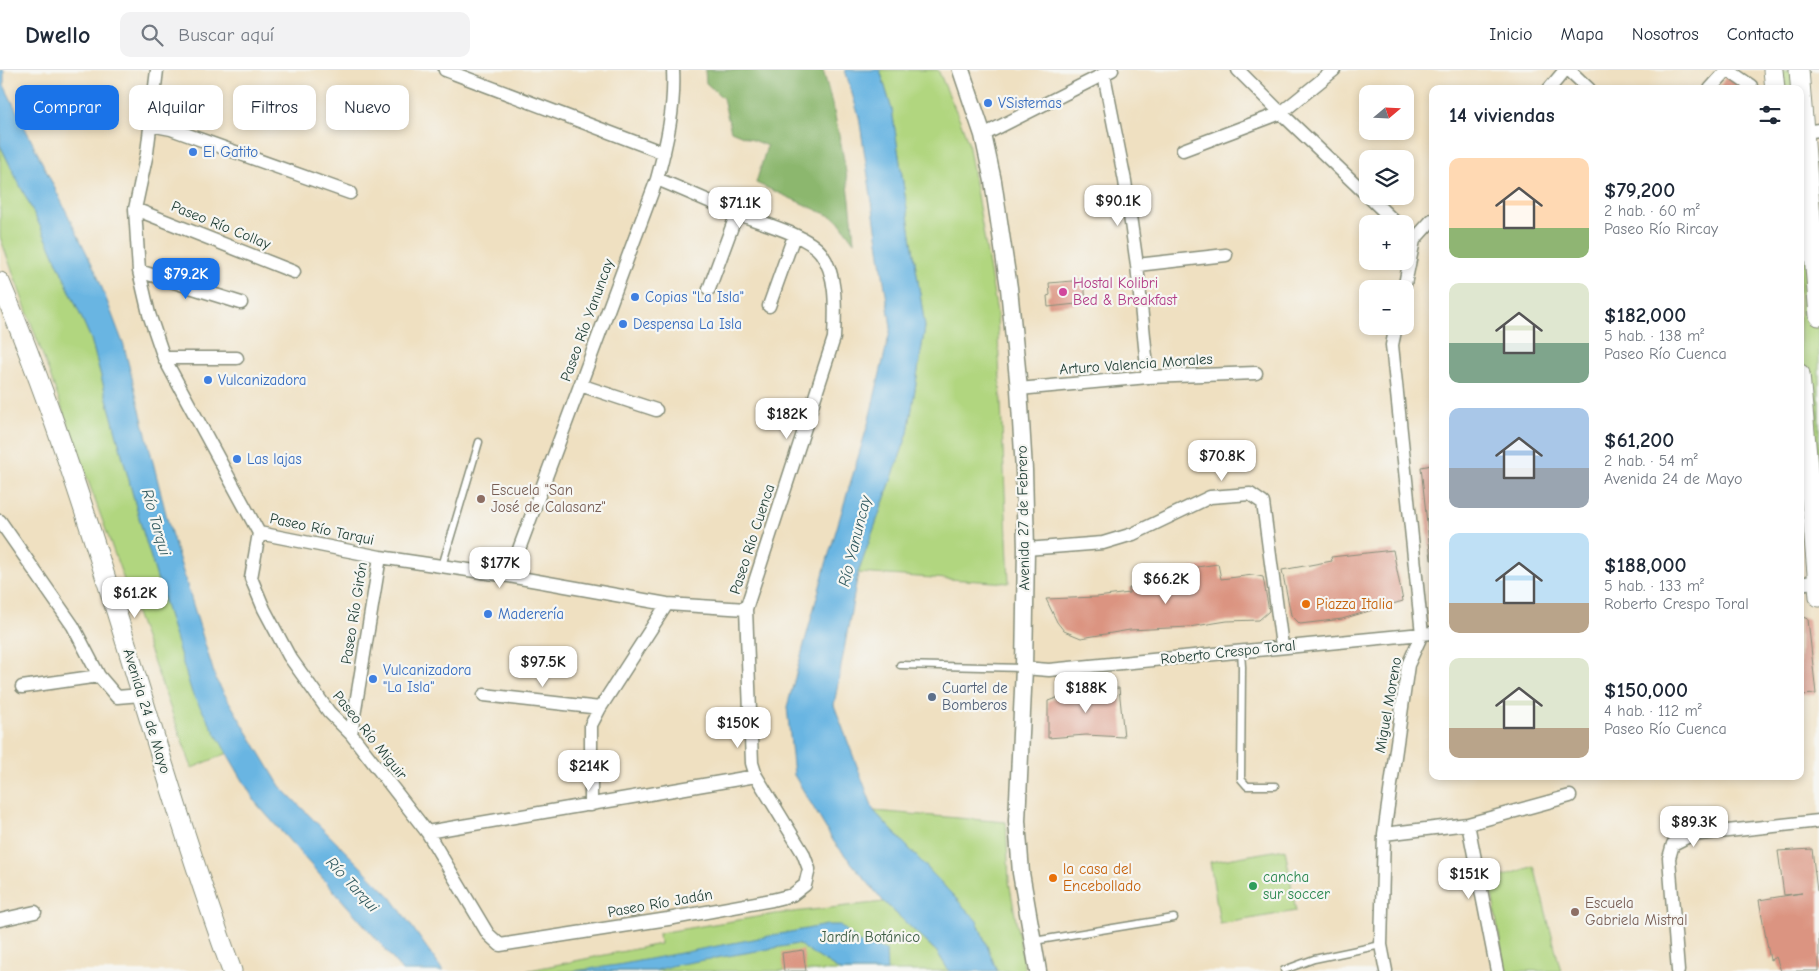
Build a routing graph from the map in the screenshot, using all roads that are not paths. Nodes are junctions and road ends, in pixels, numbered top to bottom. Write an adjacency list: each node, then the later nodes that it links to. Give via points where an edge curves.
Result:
1 (157, 70): 13 (street, Paseo Río Tarqui)
2 (445, 70): 27 (street)
3 (673, 70): 27 (street, Paseo Río Yanuncay, via 674,91)
4 (961, 70): 25 (street, Avenida 27 de Febrero)
5 (1238, 70): 21 (street)
6 (1334, 70): 21 (street)
7 (1565, 70): 14 (street)
8 (1569, 70): 15 (street)
9 (1728, 70): 16 (street); 17 (street)
10 (1774, 70): 18 (main road)
11 (1799, 70): 19 (main road)
12 (1108, 72): 25 (street); 40 (street)
13 (155, 85)
14 (1552, 85)
15 (1585, 85)
16 (1714, 85)
17 (1749, 85)
18 (1775, 85)
19 (1802, 85)
20 (1804, 93): 24 (main road)
21 (1281, 113): 26 (street); 29 (street)
22 (149, 130): 32 (street, Paseo Río Tarqui)
23 (176, 130): 30 (street)
24 (1812, 131): 38 (main road)
25 (983, 135): 54 (street, Avenida 27 de Febrero, via 1000,220)
26 (1183, 150)
27 (664, 153): 28 (street, Paseo Río Yanuncay)
28 (657, 178): 33 (street); 53 (street, Paseo Río Yanuncay)
29 (1359, 187)
30 (350, 194)
31 (1377, 205): 34 (street)
32 (135, 209): 41 (street, Paseo Río Tarqui); 42 (street, Paseo Río Collay)
33 (737, 213): 37 (street); 44 (street)
34 (1388, 215)
35 (1429, 222): 36 (street)
36 (1414, 233)
37 (794, 236): 46 (street); 68 (street, Paseo Río Cuenca, via 806,240 820,252 830,271 836,307 834,338)
38 (1806, 236): 47 (main road)
39 (1226, 255): 40 (street)
40 (1137, 264): 52 (street)
41 (140, 271): 45 (street); 49 (street, Paseo Río Tarqui, via 149,314)
42 (294, 272)
43 (0, 282): 76 (main road, Avenida 24 de Mayo, via 59,433)
44 (709, 289)
45 (241, 303)
46 (769, 306)
47 (1819, 316)
48 (1394, 335): 69 (street, via 1392,345)
49 (164, 358): 50 (street); 59 (street, Paseo Río Tarqui)
50 (237, 358)
51 (1256, 373): 52 (street, Arturo Valencia Morales)
52 (1148, 377): 54 (street, Arturo Valencia Morales)
53 (580, 385): 55 (street); 63 (street, Paseo Río Yanuncay)
54 (1019, 389): 60 (street, Avenida 27 de Febrero)
55 (656, 410)
56 (479, 442): 62 (lane)
57 (1804, 454): 64 (main road)
58 (0, 521): 74 (street, via 73,626)
59 (260, 533): 61 (street, Paseo Río Tarqui); 79 (street, Paseo Río Miguir, via 251,578 264,608 289,656 328,712)
60 (1026, 549): 70 (street, via 1103,543 1132,534 1210,497 1250,494 1263,503); 73 (street, Avenida 27 de Febrero)
61 (380, 557): 62 (street, Paseo Río Tarqui); 79 (street, Paseo Río Girón)
62 (442, 566): 63 (street, Paseo Río Tarqui)
63 (509, 576): 67 (street, Paseo Río Tarqui)
64 (1819, 581): 65 (street); 66 (main road)
65 (1804, 583)
66 (1819, 597)
67 (668, 604): 68 (street, Paseo Río Tarqui); 78 (street)
68 (746, 609): 80 (street, Paseo Río Cuenca, via 752,763)
69 (1427, 634): 70 (street, Roberto Crespo Toral); 87 (street, Miguel Moreno, via 1408,665)
70 (1282, 646): 71 (street, Roberto Crespo Toral)
71 (1241, 651): 73 (street, Roberto Crespo Toral, via 1049,670); 81 (lane, via 1241,779 1247,786)
72 (900, 664): 73 (lane)
73 (1024, 668): 92 (street, Avenida 27 de Febrero, via 1017,821)
74 (99, 676): 75 (street); 76 (street, via 117,696)
75 (22, 687)
76 (141, 695): 97 (main road, Avenida 24 de Mayo)
77 (484, 695): 78 (street)
78 (600, 708): 83 (street, via 591,725)
79 (351, 734): 86 (street, Paseo Río Miguir)
80 (756, 776): 83 (street); 88 (street, Paseo Río Cuenca, via 804,853)
81 (1275, 786)
82 (1570, 796): 85 (street)
83 (592, 805): 86 (street)
84 (1819, 820): 95 (street, via 1691,835 1673,844 1669,858)
85 (1468, 824): 87 (street); 100 (street)
86 (427, 832): 93 (street, Paseo Río Miguir, via 488,934)
87 (1384, 834): 94 (street, Miguel Moreno)
88 (809, 869): 93 (street, Paseo Río Jadán, via 806,886 792,895 668,919)
89 (36, 912): 91 (street)
90 (1174, 918): 92 (lane)
91 (0, 920)
92 (1032, 941): 98 (street, Avenida 27 de Febrero)
93 (500, 945)
94 (1381, 945): 96 (lane, via 1314,959); 99 (street, Miguel Moreno)
95 (1678, 969): 101 (street)
96 (1284, 970)
97 (232, 971)
98 (1038, 971)
99 (1386, 971)
100 (1497, 971)
101 (1665, 971)

